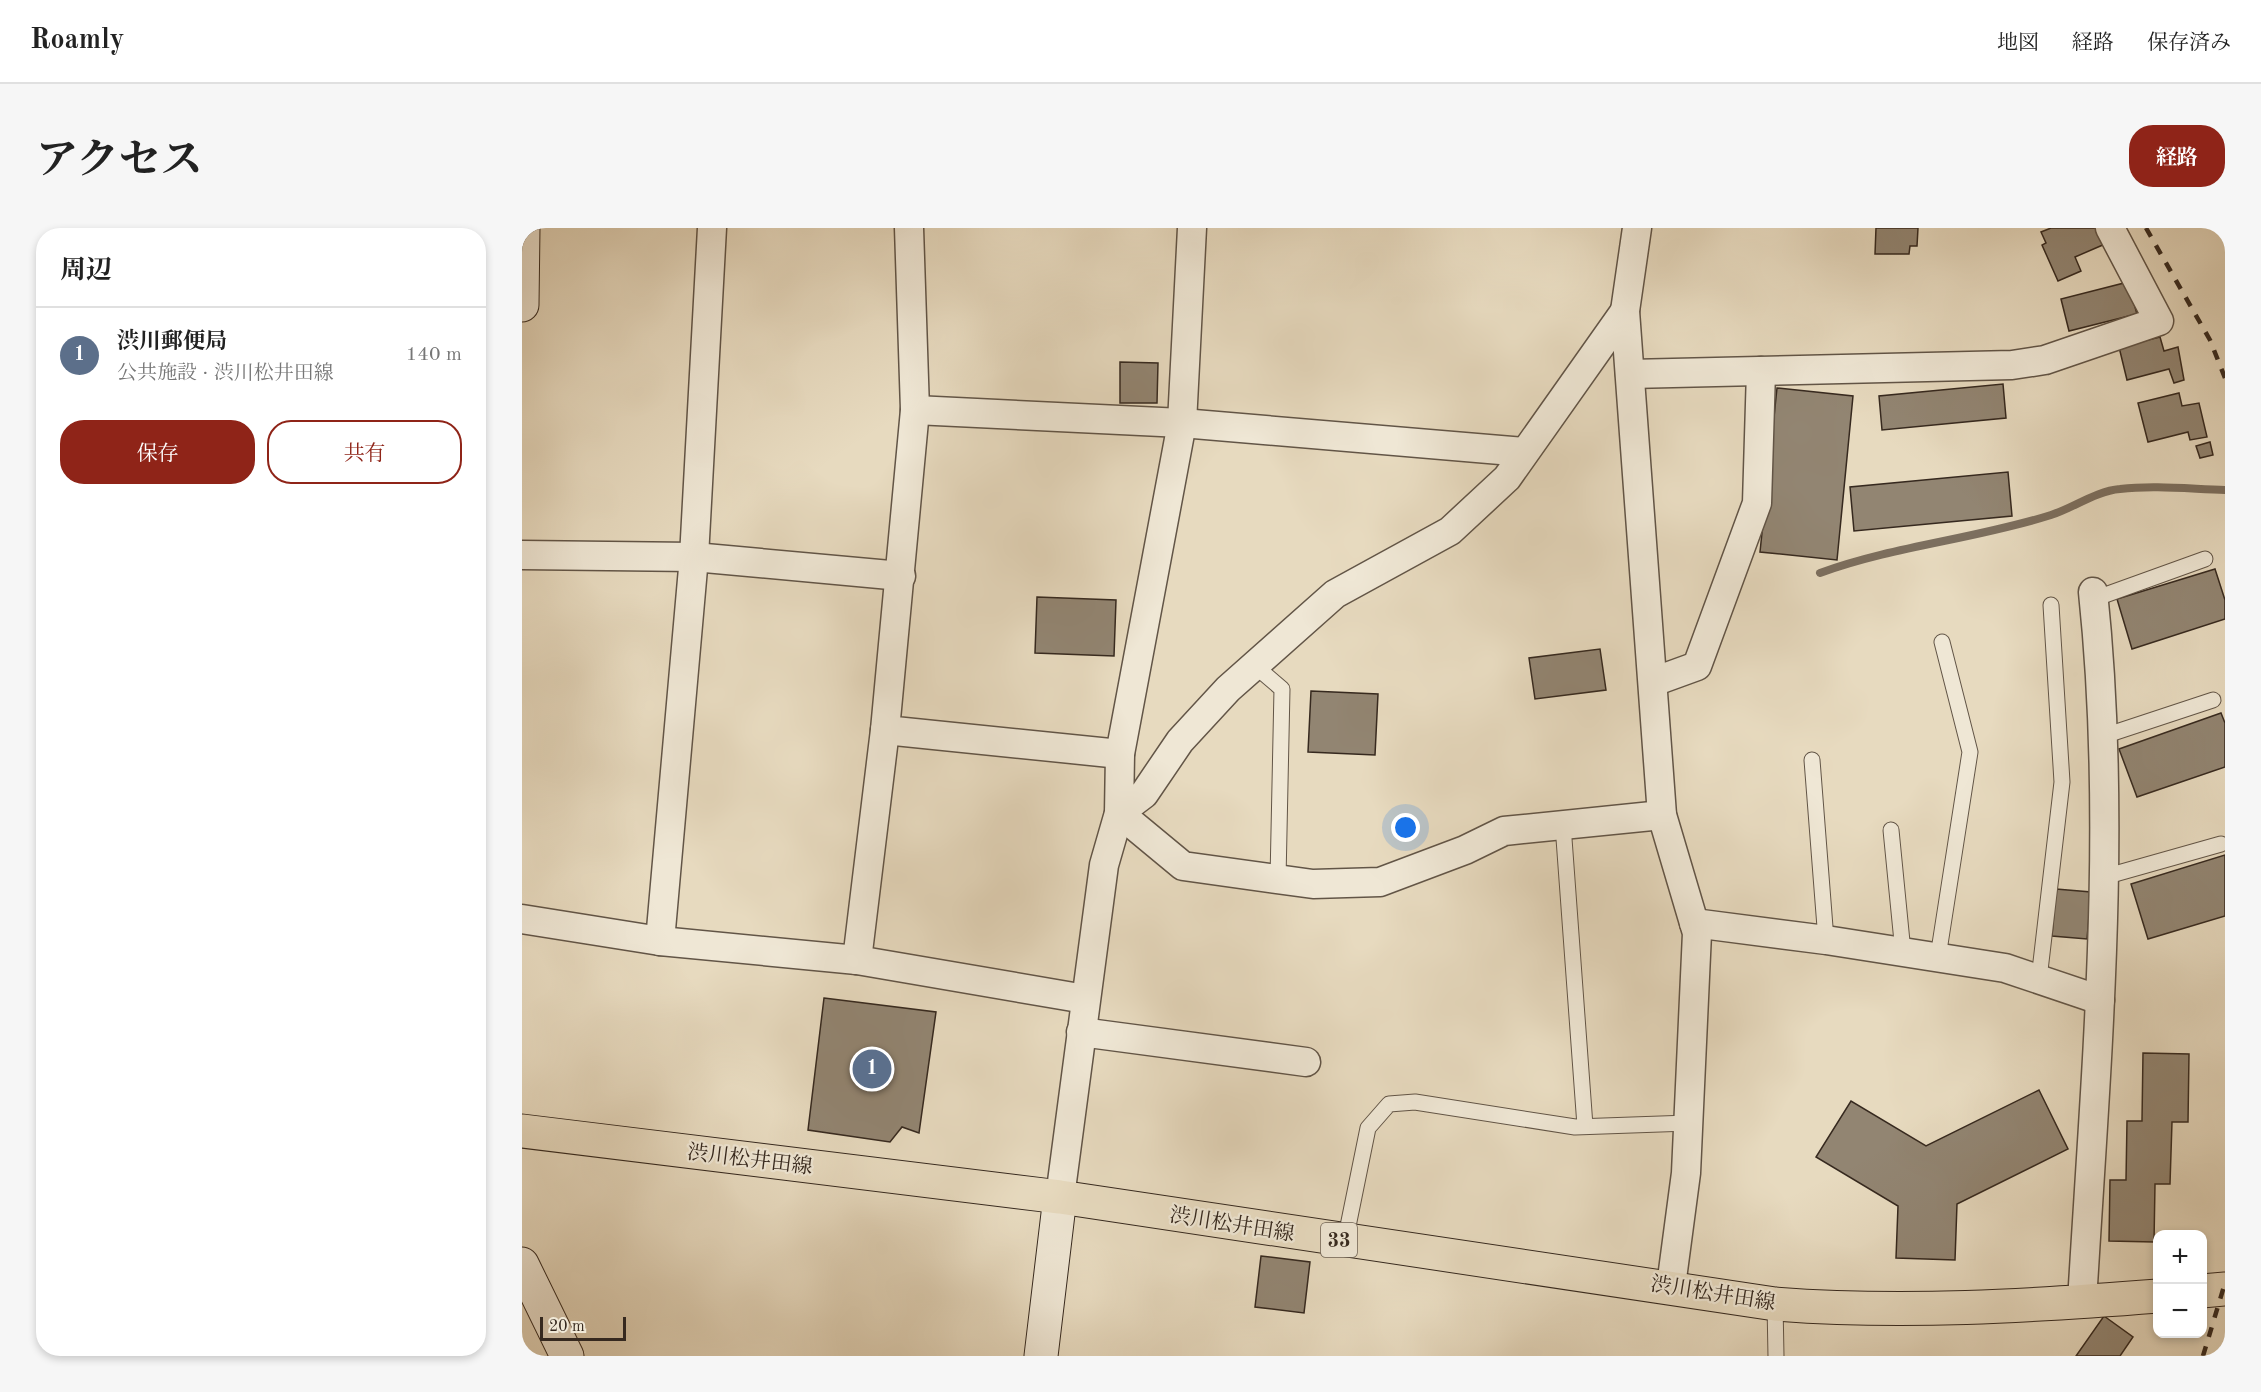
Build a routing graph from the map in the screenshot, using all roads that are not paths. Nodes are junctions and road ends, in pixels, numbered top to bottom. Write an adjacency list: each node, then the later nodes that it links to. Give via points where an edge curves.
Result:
1 (523, 228): 7 (street)
2 (712, 228): 15 (street)
3 (909, 228): 11 (street)
4 (1192, 228): 12 (street)
5 (1637, 228): 8 (street)
6 (2110, 228): 9 (street, via 2159,321 2045,360 2012,365)
7 (522, 305)
8 (1625, 311): 10 (street); 13 (street)
9 (1761, 371): 10 (street); 22 (street, via 1756,503 1697,666)
10 (1630, 374): 22 (street)
11 (915, 410): 12 (street); 17 (street)
12 (1182, 423): 13 (street); 26 (street)
13 (1524, 452): 21 (street, via 1507,478 1450,531 1335,594)
14 (522, 555): 15 (street)
15 (694, 557): 17 (street); 38 (street)
16 (2205, 559): 18 (lane)
17 (901, 576): 24 (street)
18 (2093, 595): 25 (street)
19 (2051, 605): 42 (lane, via 2062,782)
20 (1942, 642): 40 (lane, via 1970,752)
21 (1254, 665): 28 (street, via 1180,741 1144,794); 34 (lane, via 1282,689)
22 (1653, 682): 29 (street)
23 (2213, 700): 25 (lane)
24 (885, 730): 26 (street); 41 (street)
25 (2104, 736): 33 (street)
26 (1120, 754): 28 (street)
27 (1812, 760): 37 (lane)
28 (1119, 813): 34 (street, via 1183,866); 43 (street, via 1104,865)
29 (1662, 815): 30 (street); 36 (street)
30 (1563, 825): 34 (street, via 1504,831 1380,882 1313,884); 48 (lane)
31 (1891, 830): 39 (lane)
32 (2222, 844): 33 (lane)
33 (2104, 878): 44 (street)
34 (1278, 879)
35 (522, 919): 38 (street)
36 (1694, 923): 37 (street); 47 (street, via 1697,933)
37 (1826, 940): 39 (street)
38 (660, 941): 41 (street)
39 (1903, 952): 40 (street)
40 (1938, 957): 42 (street, via 2005,968)
41 (857, 960): 43 (street)
42 (2039, 979): 44 (street)
43 (1085, 999): 45 (street)
44 (2100, 1000): 57 (street)
45 (1081, 1032): 46 (street); 50 (street)
46 (1306, 1062)
47 (1689, 1123): 48 (lane); 53 (street)
48 (1585, 1126): 51 (lane, via 1415,1102 1389,1104 1368,1128)
49 (522, 1131): 50 (main road, 渋川松井田線 / 33)
50 (1060, 1197): 51 (main road, 渋川松井田線 / 33); 60 (street)
51 (1345, 1241): 53 (main road, 渋川松井田線 / 33)
52 (522, 1264): 59 (street)
53 (1671, 1286): 58 (main road, 渋川松井田線 / 33)
54 (2225, 1289): 55 (main road)
55 (2207, 1291)
56 (2153, 1296): 57 (main road, 渋川松井田線 / 33)
57 (2082, 1302): 58 (main road, 渋川松井田線 / 33, via 1878,1309)
58 (1775, 1304): 61 (lane)
59 (567, 1356)
60 (1041, 1356)
61 (1776, 1356)

